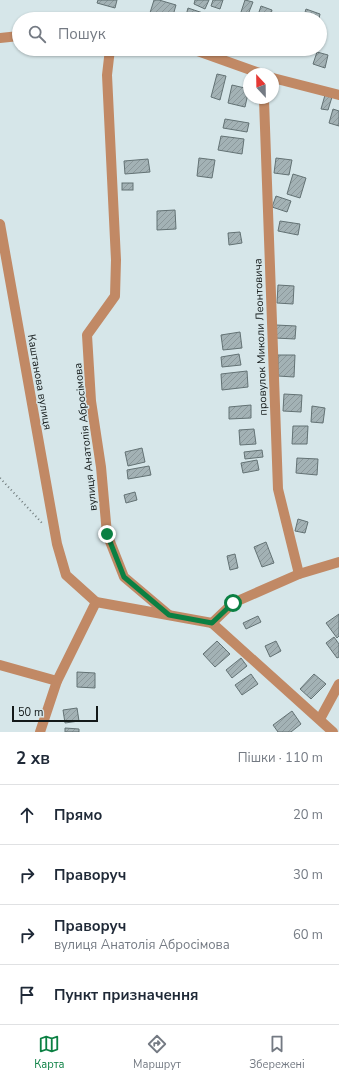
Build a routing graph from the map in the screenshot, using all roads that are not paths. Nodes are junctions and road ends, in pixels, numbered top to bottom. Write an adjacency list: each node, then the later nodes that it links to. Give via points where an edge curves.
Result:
1 (12, 37): 2 (street)
2 (0, 38)
3 (109, 56): 13 (street, вулиця Анатолія Абросімова, via 107,75 116,260 115,296 88,335 91,401 101,467 107,534 124,577)
4 (212, 56): 5 (street)
5 (245, 68)
6 (279, 81): 7 (street)
7 (339, 95)
8 (264, 104): 11 (street, провулок Миколи Леонтовича, via 278,489)
9 (0, 224): 12 (street, Каштанова вулиця, via 58,544 66,575)
10 (339, 562): 11 (street)
11 (299, 574): 14 (street, via 233,603)
12 (96, 602): 13 (street); 16 (street)
13 (169, 615): 14 (street)
14 (212, 623): 18 (street)
15 (0, 665): 16 (street)
16 (57, 681): 19 (street)
17 (339, 684): 18 (street)
18 (320, 719): 20 (street)
19 (40, 732)
20 (333, 732)

